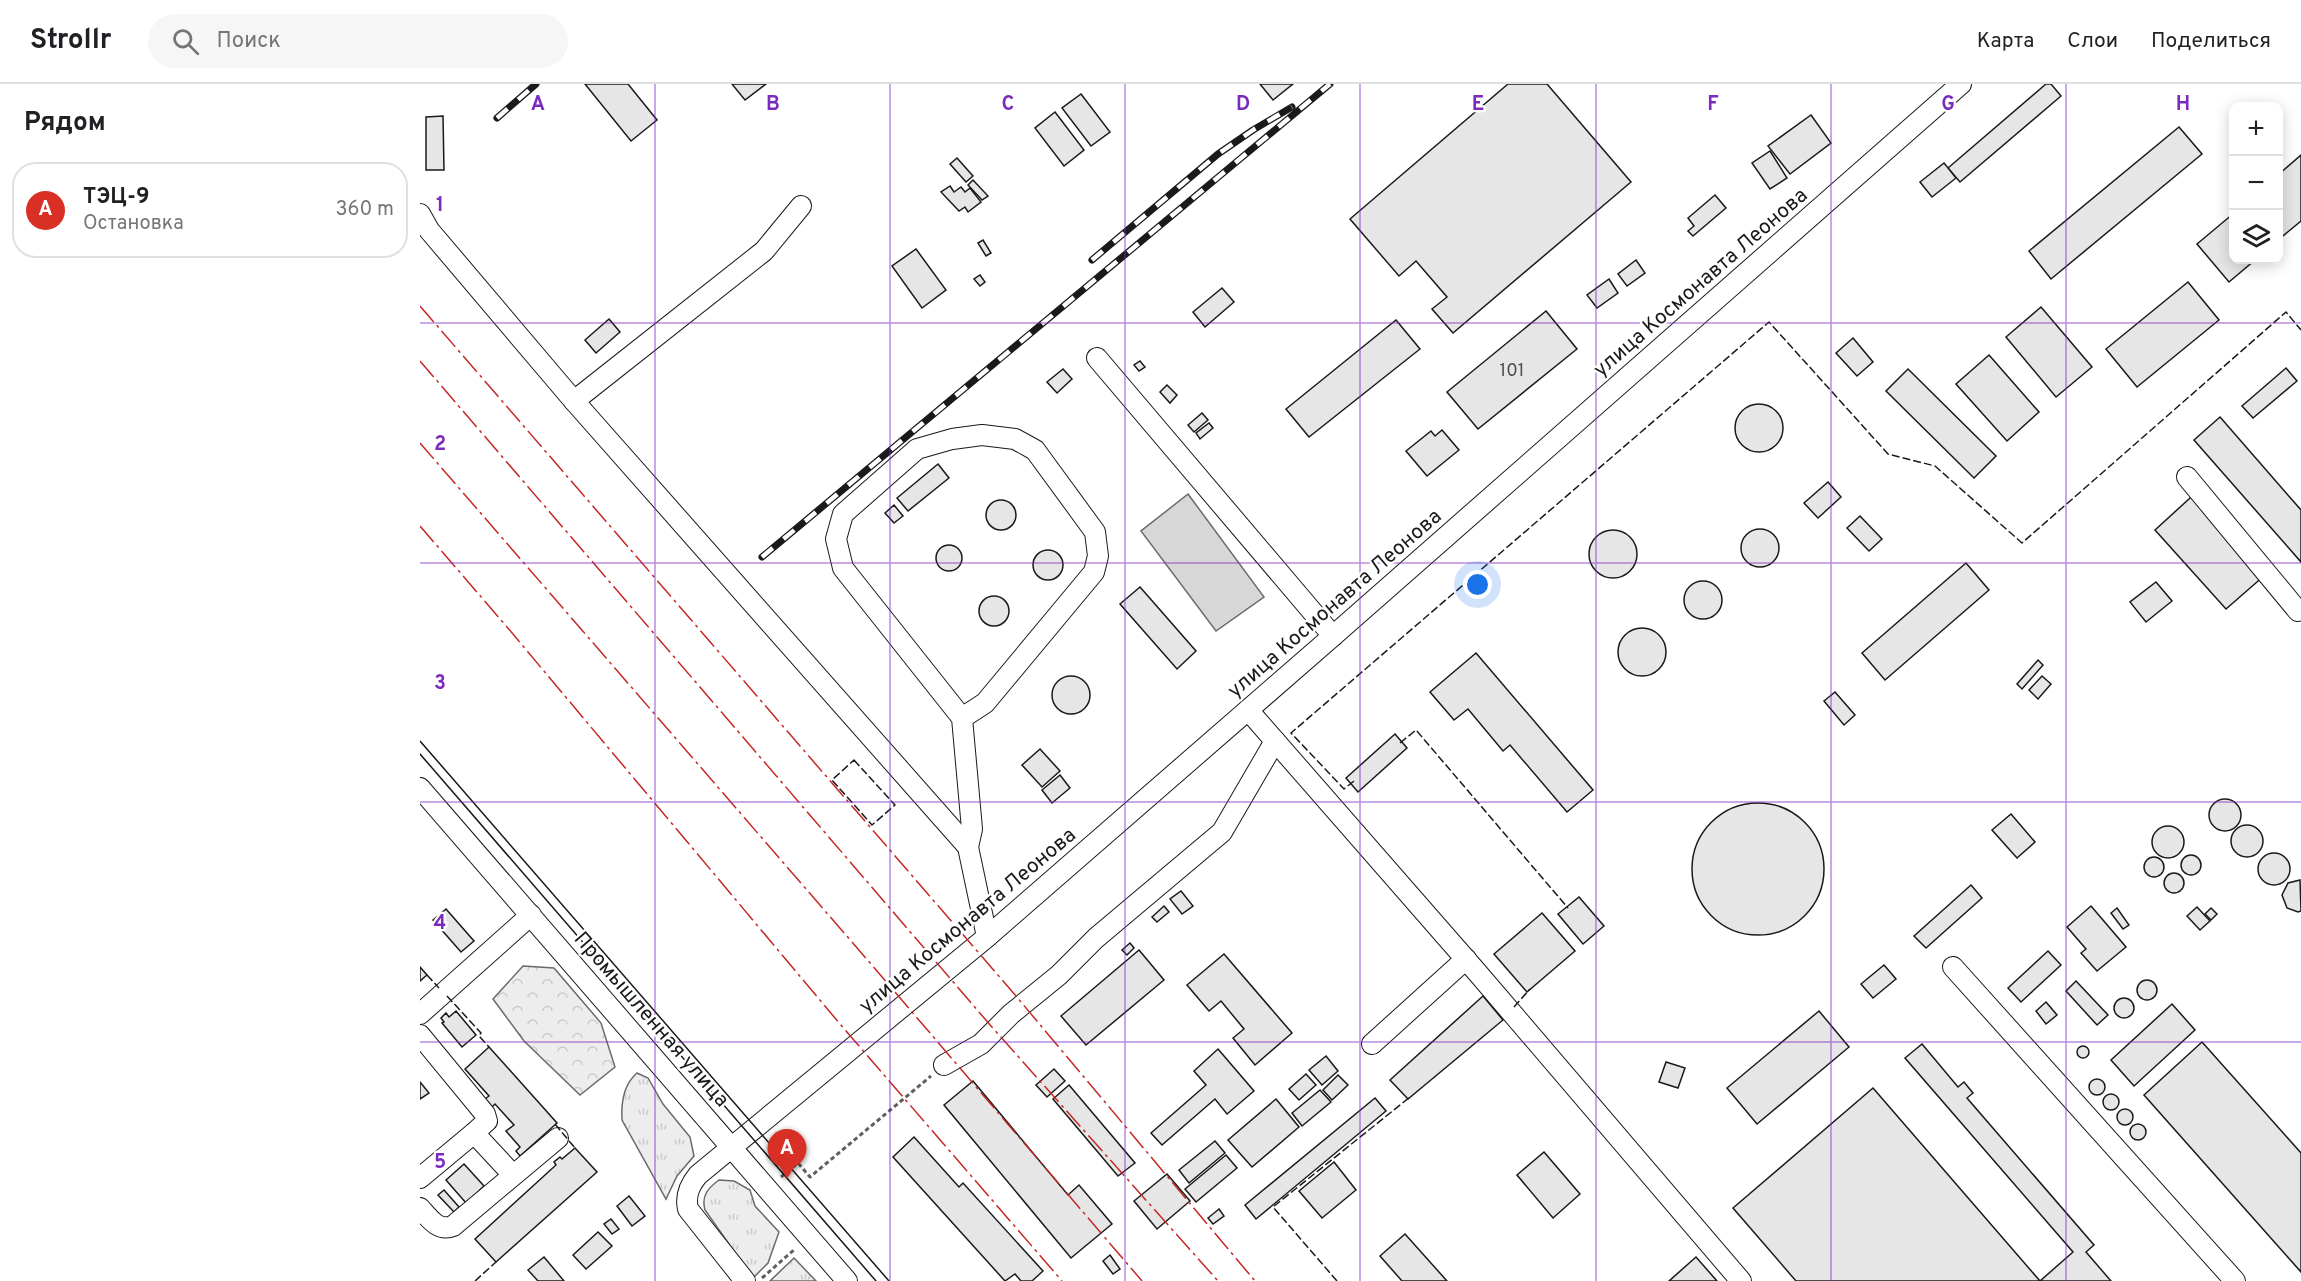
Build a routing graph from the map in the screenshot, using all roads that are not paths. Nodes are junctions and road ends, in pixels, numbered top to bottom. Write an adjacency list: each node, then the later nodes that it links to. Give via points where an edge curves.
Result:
1 (1961, 84): 8 (street, улица Космонавта Леонова)
2 (801, 206): 5 (street, via 764,251)
3 (420, 214): 5 (street, via 429,230)
4 (1097, 358): 8 (street)
5 (574, 401): 13 (street)
6 (2187, 477): 7 (street, via 2298,611)
7 (2301, 609)
8 (1333, 636): 9 (street, улица Космонавта Леонова)
9 (1248, 710): 11 (street); 15 (street, улица Космонавта Леонова)
10 (962, 718): 10 (street, via 985,703 1094,572 1098,556 1095,532 1035,450 1015,439 982,435 917,449 843,514 836,539 843,568); 13 (street, via 972,829)
11 (1275, 741): 16 (street); 21 (street, via 1222,832 1096,938 981,1044)
12 (420, 788): 14 (street, Промышленная улица)
13 (968, 847): 15 (street)
14 (531, 915): 18 (street); 24 (street, Промышленная улица)
15 (987, 937): 24 (street, улица Космонавта Леонова)
16 (1466, 959): 20 (street); 30 (street)
17 (1953, 967): 31 (street)
18 (420, 1014)
19 (420, 1035): 22 (street, via 486,1117 485,1124)
20 (1372, 1044)
21 (944, 1065)
22 (474, 1134): 25 (street); 26 (street)
23 (558, 1138): 25 (street)
24 (731, 1148): 28 (street, улица Космонавта Леонова, via 693,1180 687,1202 693,1217); 29 (street, Промышленная улица)
25 (513, 1175): 27 (street, via 448,1228 432,1222)
26 (420, 1178)
27 (420, 1208)
28 (745, 1281)
29 (847, 1281)
30 (1741, 1281)
31 (2235, 1281)

